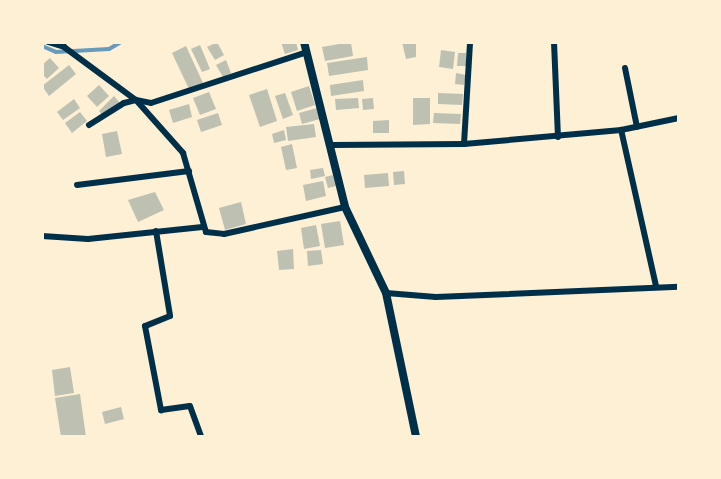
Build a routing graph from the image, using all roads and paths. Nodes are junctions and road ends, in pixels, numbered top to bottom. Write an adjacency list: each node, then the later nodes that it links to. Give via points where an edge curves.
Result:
1 (48, 42): 7 (street, via 64,47)
2 (304, 42): 5 (street)
3 (470, 42): 13 (street)
4 (554, 42): 12 (street)
5 (307, 52): 7 (street, via 151,103); 14 (street)
6 (625, 69): 10 (street)
7 (136, 100): 9 (street); 15 (street, via 183,153)
8 (679, 118): 10 (street)
9 (90, 125)
10 (638, 127): 11 (street)
11 (621, 130): 12 (street); 21 (street)
12 (558, 137): 13 (street)
13 (464, 144): 14 (street)
14 (332, 145): 17 (street)
15 (189, 171): 16 (street); 18 (street)
16 (77, 185)
17 (345, 207): 18 (street, via 224,234 206,232); 23 (street)
18 (202, 227): 19 (street)
19 (156, 231): 20 (street, via 88,239); 24 (street, via 170,316 145,326 161,410 190,406)
20 (42, 236)
21 (656, 286): 22 (street); 23 (street, via 436,297)
22 (679, 287)
23 (386, 293): 25 (street)
24 (201, 437)
25 (416, 437)

